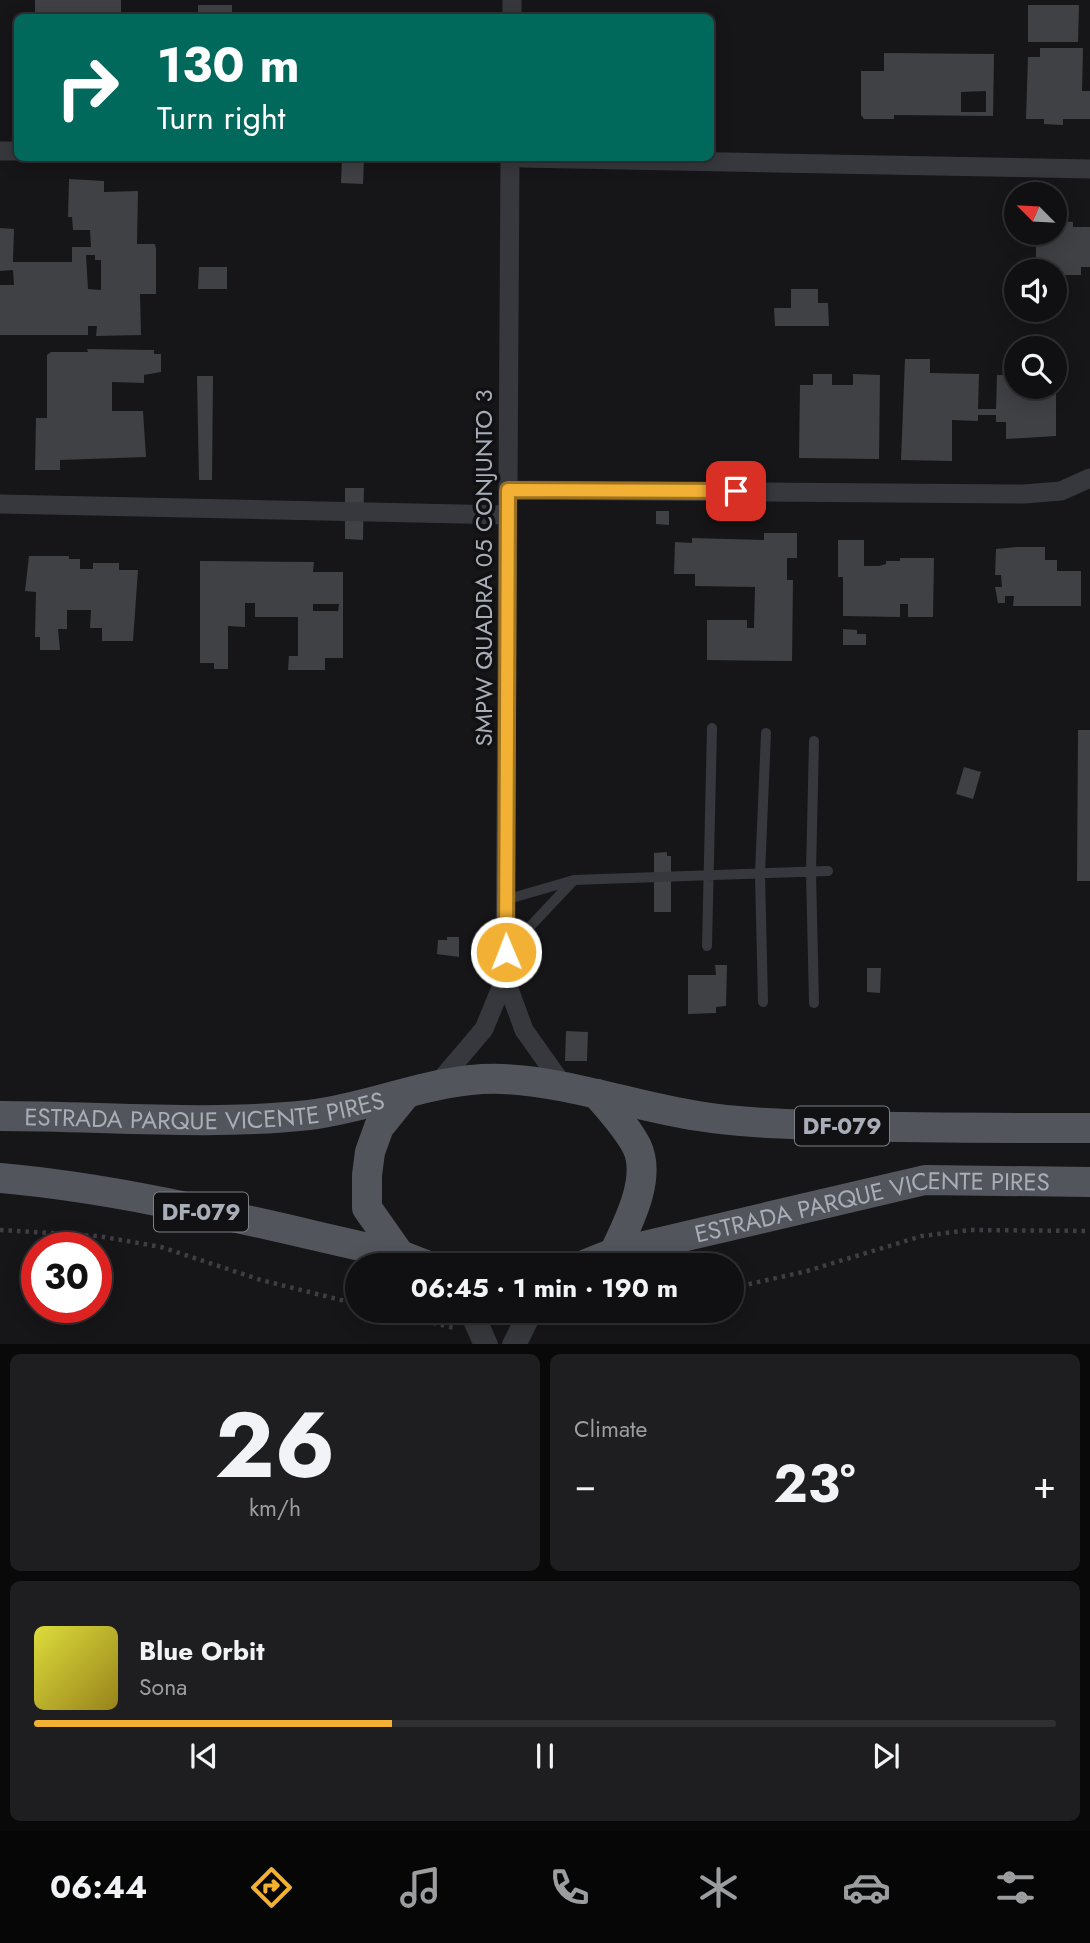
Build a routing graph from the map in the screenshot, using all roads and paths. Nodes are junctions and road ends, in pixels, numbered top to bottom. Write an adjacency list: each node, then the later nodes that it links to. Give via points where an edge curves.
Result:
1 (510, 161): 5 (street, SMPW QUADRA 05 CONJUNTO 3)
2 (678, 161): 3 (street)
3 (1090, 169)
4 (1090, 478): 5 (street, via 1062,491 1035,494)
5 (508, 490): 7 (street, SMPW QUADRA 05 CONJUNTO 3)
6 (0, 504): 7 (street)
7 (507, 515): 16 (street, SMPW QUADRA 05 CONJUNTO 3)
8 (712, 728): 14 (lane)
9 (766, 733): 13 (lane)
10 (814, 741): 12 (lane)
11 (828, 871): 12 (lane)
12 (811, 872): 13 (lane); 21 (lane)
13 (760, 874): 14 (lane); 20 (lane)
14 (709, 876): 15 (lane); 17 (lane)
15 (574, 880): 16 (lane); 18 (lane)
16 (505, 900): 18 (street, SMPW QUADRA 05 CONJUNTO 3)
17 (707, 946)
18 (506, 952): 19 (street, SMPW QUADRA 05 CONJUNTO 3)
19 (505, 978): 22 (street, via 484,1029); 23 (street, via 524,1030)
20 (763, 1002)
21 (814, 1003)
22 (439, 1082): 23 (main road, DF-079, via 501,1079); 25 (main road, DF-079)
23 (563, 1085): 24 (main road, DF-079)
24 (597, 1094): 27 (main road, DF-079, via 699,1117 801,1125); 34 (main road, via 639,1151 639,1187)
25 (405, 1095): 26 (main road, ESTRADA PARQUE VICENTE PIRES / DF-079, via 344,1111 272,1119); 33 (main road, DF-079, via 380,1127 370,1152 367,1208)
26 (0, 1116)
27 (1090, 1128)
28 (0, 1178): 32 (main road, DF-079, via 152,1198)
29 (1090, 1182): 34 (main road, ESTRADA PARQUE VICENTE PIRES, via 925,1180)
30 (0, 1230): 36 (path, via 98,1236 161,1247 261,1280)
31 (1090, 1231): 35 (path, via 970,1230 922,1236)
32 (382, 1253)
33 (407, 1253)
34 (614, 1253)
35 (744, 1285)
36 (345, 1301)
37 (426, 1323): 41 (path)
38 (477, 1323): 41 (street)
39 (554, 1323): 40 (path)
40 (522, 1327)
41 (484, 1339)

